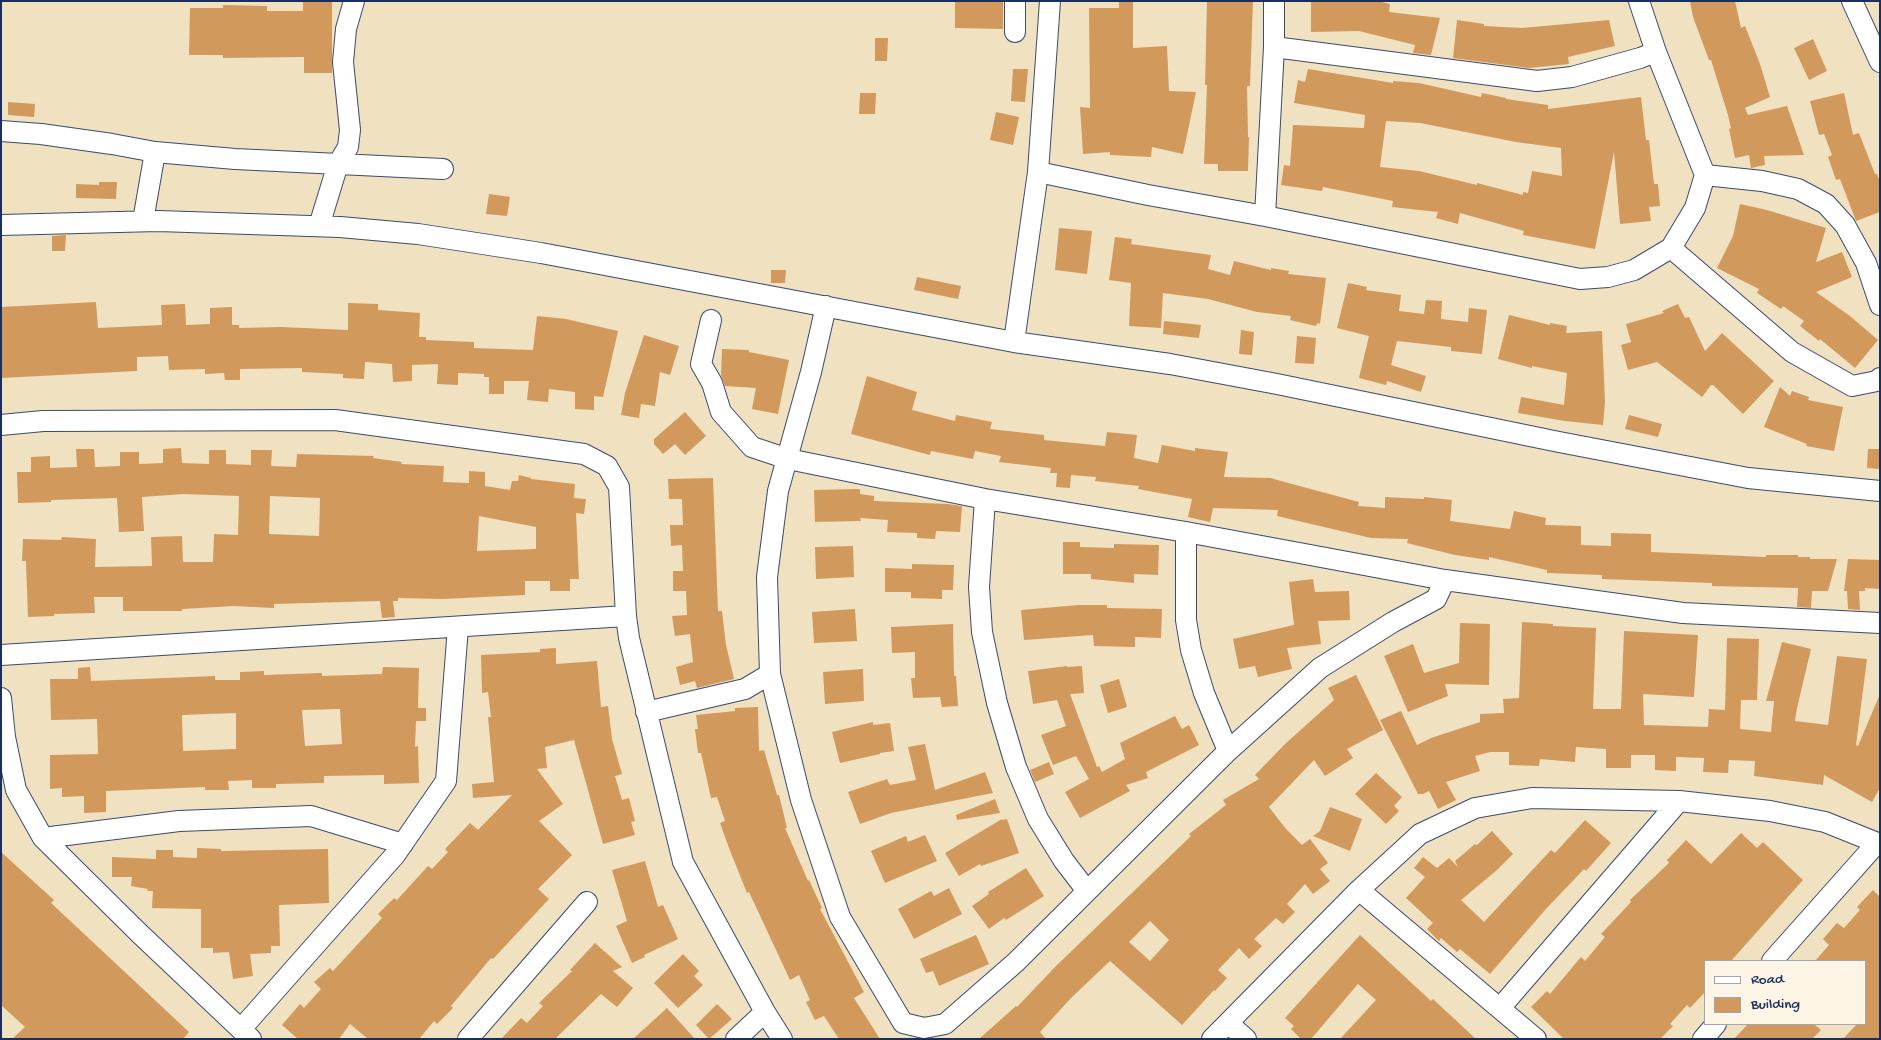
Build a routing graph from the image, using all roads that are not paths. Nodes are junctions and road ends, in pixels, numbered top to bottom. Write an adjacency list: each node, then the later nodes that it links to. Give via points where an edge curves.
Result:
1 (354, 1): 13 (street, via 346,30 343,62 350,130 348,148)
2 (1015, 1): 7 (street)
3 (1050, 1): 15 (street)
4 (1274, 1): 8 (street)
5 (1639, 1): 9 (street)
6 (1852, 1): 10 (street)
7 (1015, 32)
8 (1274, 47): 9 (street, via 1537,81 1572,77); 17 (street)
9 (1656, 52): 16 (street)
10 (1880, 62)
11 (1, 131): 12 (street, via 59,136)
12 (155, 152): 13 (street); 18 (street)
13 (338, 164): 14 (street); 20 (street)
14 (443, 169)
15 (1038, 172): 17 (street, via 1148,196); 25 (street)
16 (1705, 175): 21 (street, via 1695,208); 22 (street, via 1762,181 1798,189 1826,204 1845,225 1866,263)
17 (1265, 216): 21 (street, via 1580,279 1608,277 1634,270)
18 (142, 221): 19 (street); 20 (street)
19 (1, 224)
20 (319, 226): 23 (street, via 418,234 541,253)
21 (1671, 248): 26 (street, via 1792,352 1852,386)
22 (1880, 305)
23 (826, 306): 25 (street); 28 (street)
24 (711, 320): 28 (street, via 701,364 722,412 752,447)
25 (1014, 342): 29 (street, via 1170,364 1748,478)
26 (1880, 378)
27 (1, 424): 33 (street, via 335,420 584,454 607,466 619,487)
28 (788, 459): 30 (street); 37 (street, via 778,492 767,577)
29 (1880, 491)
30 (985, 499): 31 (street); 45 (street, via 979,587 982,632 997,703 1016,767 1038,819)
31 (1186, 532): 32 (street); 40 (street, via 1186,620 1190,642 1204,693)
32 (1445, 580): 34 (street, via 1683,613); 40 (street, via 1436,599 1320,668)
33 (626, 616): 35 (street); 39 (street)
34 (1880, 624)
35 (458, 627): 36 (street); 43 (street, via 446,781)
36 (1, 655)
37 (770, 674): 39 (street, via 745,689); 45 (street, via 801,800 840,917 903,1023 924,1028 945,1024 1016,962)
38 (1, 698): 42 (street, via 16,790)
39 (646, 712): 50 (street, via 683,862)
40 (1228, 751): 45 (street)
41 (1678, 801): 44 (street, via 1770,811 1825,822); 46 (street, via 1532,798 1475,808 1420,834); 49 (street)
42 (43, 838): 43 (street, via 179,821 311,816); 53 (street)
43 (403, 844): 53 (street)
44 (1878, 844): 48 (street)
45 (1087, 890)
46 (1359, 890): 49 (street); 51 (street)
47 (586, 902): 54 (street)
48 (1773, 960)
49 (1500, 1008): 59 (street)
50 (765, 1012): 55 (street); 56 (street)
51 (1228, 1023): 57 (street); 58 (street)
52 (1715, 1025): 60 (street)
53 (246, 1034)
54 (468, 1039)
55 (736, 1039)
56 (782, 1039)
57 (1212, 1039)
58 (1246, 1039)
59 (1536, 1039)
60 (1703, 1039)

